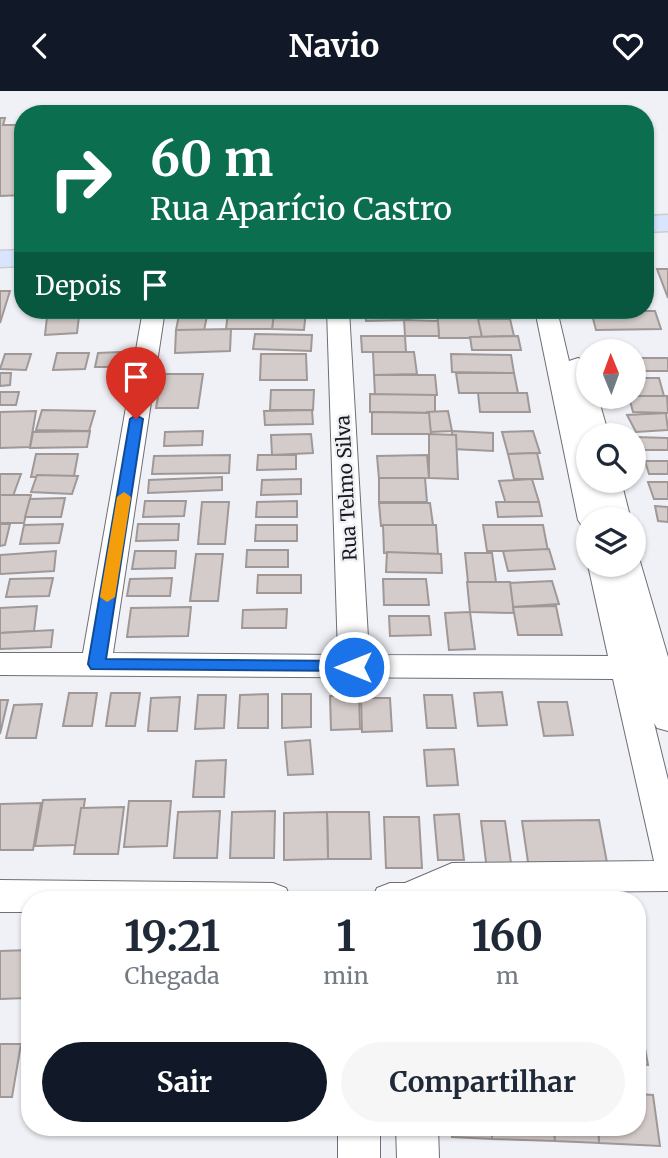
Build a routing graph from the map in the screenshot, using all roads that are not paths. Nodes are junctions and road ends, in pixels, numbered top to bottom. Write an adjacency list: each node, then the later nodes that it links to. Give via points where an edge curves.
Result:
1 (153, 319): 10 (street)
2 (338, 319): 11 (street, Rua Telmo Silva)
3 (548, 319): 6 (street)
4 (566, 319): 5 (street)
5 (593, 423)
6 (589, 507)
7 (607, 577): 12 (street)
8 (631, 577): 12 (street)
9 (0, 664): 10 (street)
10 (96, 664): 11 (street)
11 (354, 667): 12 (street)
12 (649, 668): 13 (street); 14 (street)
13 (668, 719)
14 (668, 853)
15 (668, 876): 16 (street, via 452,878)
16 (425, 891)
17 (0, 895): 18 (street)
18 (21, 895)
19 (359, 1136): 21 (street)
20 (417, 1136): 22 (street)
21 (359, 1158)
22 (418, 1158)

